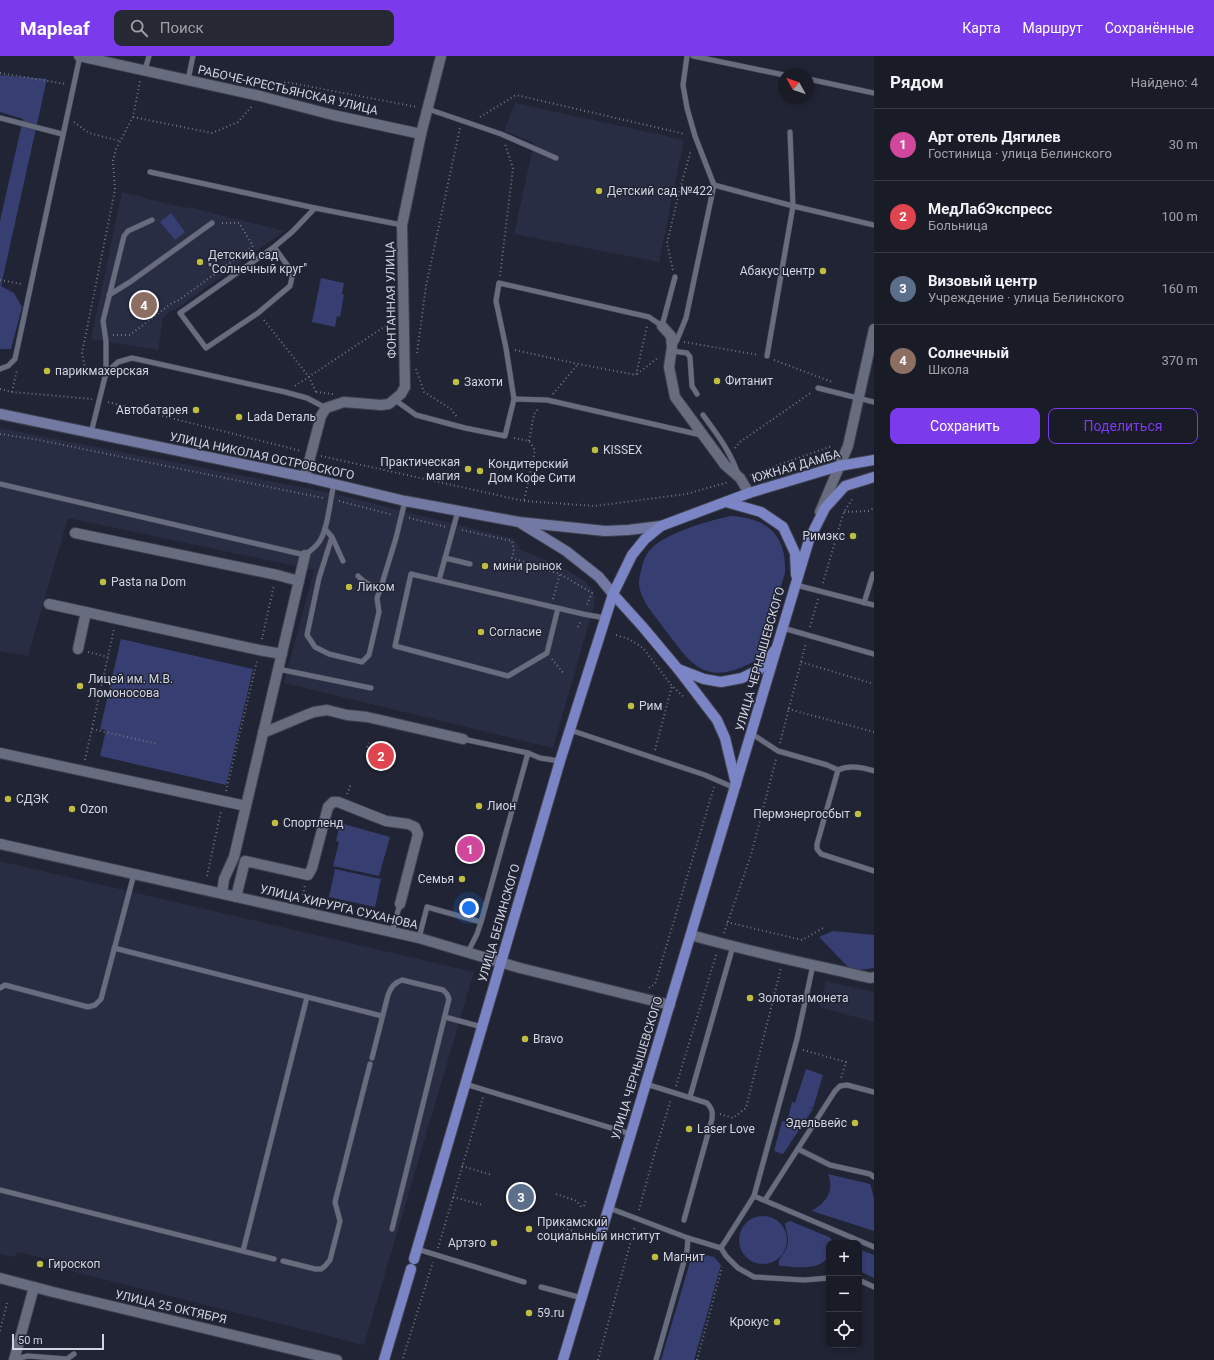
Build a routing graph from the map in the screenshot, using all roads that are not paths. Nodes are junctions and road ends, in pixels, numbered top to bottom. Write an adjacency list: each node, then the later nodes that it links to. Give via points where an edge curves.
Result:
1 (80, 56): 7 (street, РАБОЧЕ-КРЕСТЬЯНСКАЯ УЛИЦА); 15 (lane)
2 (149, 56): 7 (lane)
3 (193, 56): 9 (lane)
4 (441, 56): 12 (street, ФОНТАННАЯ УЛИЦА)
5 (687, 56): 19 (lane, via 683,85 687,108)
6 (693, 56): 8 (lane)
7 (144, 70): 9 (street, РАБОЧЕ-КРЕСТЬЯНСКАЯ УЛИЦА)
8 (778, 74)
9 (188, 80): 16 (street, РАБОЧЕ-КРЕСТЬЯНСКАЯ УЛИЦА)
10 (814, 81): 11 (lane)
11 (874, 93)
12 (428, 109): 16 (street, ФОНТАННАЯ УЛИЦА); 17 (lane, via 501,134)
13 (0, 118): 15 (lane)
14 (790, 132): 20 (lane)
15 (62, 134): 33 (lane, via 15,359)
16 (421, 134): 24 (street, ФОНТАННАЯ УЛИЦА)
17 (556, 158)
18 (150, 172): 21 (lane)
19 (714, 185): 20 (lane); 31 (lane, via 686,318)
20 (793, 206): 25 (lane); 32 (lane)
21 (315, 208): 24 (lane); 26 (lane)
22 (152, 220): 28 (lane, via 128,231 124,236)
23 (212, 223): 28 (lane)
24 (402, 225): 39 (street, ФОНТАННАЯ УЛИЦА, via 405,387)
25 (874, 225)
26 (274, 247): 26 (lane, via 180,314 206,348 290,286 293,273)
27 (675, 277): 29 (lane)
28 (110, 295): 34 (lane, via 103,321 106,335)
29 (662, 326): 31 (street, via 671,336); 37 (lane, via 649,317 499,283 496,300)
30 (874, 330): 38 (street, УЛИЦА ЧЕРНЫШЕВСКОГО)
31 (672, 349): 36 (lane, via 687,353 690,357 692,386); 45 (street, via 669,366 675,397)
32 (767, 356)
33 (0, 369)
34 (106, 373): 41 (lane, via 118,362 132,358 285,392 307,398); 44 (lane)
35 (818, 388): 38 (lane)
36 (697, 394)
37 (514, 399): 39 (lane, via 505,436 416,415); 45 (lane, via 547,400)
38 (859, 399): 40 (lane); 47 (street, УЛИЦА ЧЕРНЫШЕВСКОГО, via 848,446)
39 (395, 400): 41 (street, via 381,405 344,402)
40 (874, 402)
41 (326, 408): 48 (street, via 321,416)
42 (0, 414): 44 (main road, УЛИЦА НИКОЛАЯ ОСТРОВСКОГО)
43 (703, 415): 50 (lane, via 725,444)
44 (92, 433): 48 (main road, УЛИЦА НИКОЛАЯ ОСТРОВСКОГО)
45 (704, 436): 50 (street, via 725,465)
46 (874, 460): 47 (main road, ЮЖНАЯ ДАМБА)
47 (839, 466): 53 (main road, ЮЖНАЯ ДАМБА); 62 (street, УЛИЦА ЧЕРНЫШЕВСКОГО)
48 (305, 477): 52 (main road, УЛИЦА НИКОЛАЯ ОСТРОВСКОГО)
49 (874, 477): 62 (main road, УЛИЦА ЧЕРНЫШЕВСКОГО, via 845,486 826,508)
50 (740, 478): 53 (street)
51 (0, 484): 63 (lane)
52 (334, 484): 54 (main road, УЛИЦА НИКОЛАЯ ОСТРОВСКОГО); 59 (lane)
53 (749, 493): 55 (main road, ЮЖНАЯ ДАМБА)
54 (405, 501): 56 (main road, УЛИЦА НИКОЛАЯ ОСТРОВСКОГО); 72 (lane)
55 (726, 502): 58 (main road, ЮЖНАЯ ДАМБА); 71 (main road, via 761,512 783,527 795,553)
56 (458, 511): 57 (main road, УЛИЦА НИКОЛАЯ ОСТРОВСКОГО); 64 (lane)
57 (519, 522): 58 (main road, УЛИЦА НИКОЛАЯ ОСТРОВСКОГО, via 605,532); 73 (main road, УЛИЦА НИКОЛАЯ ОСТРОВСКОГО, via 571,555 599,577)
58 (661, 526): 73 (main road, УЛИЦА БЕЛИНСКОГО, via 645,539 632,555)
59 (325, 529): 61 (lane); 63 (lane, via 320,542)
60 (75, 533): 70 (street)
61 (332, 537): 65 (lane); 72 (lane, via 319,578 307,635 315,647 329,654 362,662 369,655 379,612 377,598)
62 (809, 540): 71 (main road, УЛИЦА ЧЕРНЫШЕВСКОГО)
63 (305, 555): 70 (street)
64 (445, 558): 66 (lane); 69 (lane)
65 (343, 561)
66 (470, 564)
67 (873, 574): 74 (lane)
68 (358, 576): 72 (lane, via 372,586)
69 (439, 580): 77 (lane); 77 (lane, via 411,574 395,646 508,676 547,654)
70 (299, 581): 83 (street)
71 (796, 585): 74 (lane); 80 (main road, УЛИЦА ЧЕРНЫШЕВСКОГО)
72 (381, 587)
73 (613, 594): 79 (main road, УЛИЦА БЕЛИНСКОГО); 86 (main road, УЛИЦА ЧЕРНЫШЕВСКОГО)
74 (864, 603): 76 (lane)
75 (49, 604): 78 (street)
76 (874, 605)
77 (558, 608): 79 (lane)
78 (86, 612): 82 (street); 83 (street)
79 (605, 618): 88 (main road, УЛИЦА БЕЛИНСКОГО)
80 (783, 628): 81 (main road, УЛИЦА ЧЕРНЫШЕВСКОГО); 84 (lane)
81 (778, 646): 86 (main road, via 760,669 742,678 721,682 704,679); 90 (main road, УЛИЦА ЧЕРНЫШЕВСКОГО)
82 (78, 649)
83 (282, 654): 85 (street)
84 (874, 654)
85 (278, 669): 87 (lane); 89 (street)
86 (678, 669): 97 (main road, УЛИЦА ЧЕРНЫШЕВСКОГО, via 717,720 725,738)
87 (372, 688)
88 (570, 730): 94 (main road, УЛИЦА БЕЛИНСКОГО); 97 (lane)
89 (263, 733): 91 (street, via 306,714 327,710); 98 (street)
90 (752, 734): 95 (lane, via 778,751); 97 (main road, УЛИЦА ЧЕРНЫШЕВСКОГО)
91 (463, 739): 93 (lane)
92 (0, 753): 98 (street)
93 (528, 753): 94 (lane); 105 (lane)
94 (560, 761): 112 (main road, УЛИЦА БЕЛИНСКОГО)
95 (838, 770): 96 (lane, via 852,767); 100 (lane, via 817,849 821,854)
96 (874, 771)
97 (736, 786): 107 (main road, УЛИЦА ЧЕРНЫШЕВСКОГО)
98 (246, 806): 102 (street)
99 (0, 844): 101 (street, УЛИЦА ХИРУРГА СУХАНОВА)
100 (874, 871)
101 (134, 874): 102 (street, УЛИЦА ХИРУРГА СУХАНОВА); 110 (lane)
102 (222, 893): 103 (street, УЛИЦА ХИРУРГА СУХАНОВА)
103 (236, 897): 104 (street, via 245,861 308,874 312,868 328,807 333,802 338,802 386,821 415,827 418,834); 106 (street, УЛИЦА ХИРУРГА СУХАНОВА)
104 (400, 904): 106 (lane)
105 (481, 922): 108 (lane, via 427,907); 111 (lane)
106 (392, 932): 108 (street, УЛИЦА ХИРУРГА СУХАНОВА)
107 (691, 935): 109 (street); 117 (main road, УЛИЦА ЧЕРНЫШЕВСКОГО)
108 (418, 938): 111 (street, УЛИЦА ХИРУРГА СУХАНОВА)
109 (734, 946): 113 (street); 126 (lane)
110 (114, 948): 115 (lane, via 100,999 88,1008 5,985); 116 (lane)
111 (468, 952): 112 (street, УЛИЦА ХИРУРГА СУХАНОВА)
112 (501, 962): 117 (street, УЛИЦА ХИРУРГА СУХАНОВА); 120 (main road, УЛИЦА БЕЛИНСКОГО)
113 (813, 965): 114 (street); 131 (lane, via 797,1039)
114 (874, 977)
115 (0, 988)
116 (307, 997): 118 (lane); 140 (lane)
117 (670, 1005): 124 (main road, УЛИЦА ЧЕРНЫШЕВСКОГО)
118 (382, 1016): 119 (lane, via 391,987 402,980 442,990 447,994 449,999); 121 (lane)
119 (445, 1017): 120 (lane); 135 (lane)
120 (482, 1027): 123 (main road, УЛИЦА БЕЛИНСКОГО)
121 (372, 1058)
122 (370, 1064): 142 (lane, via 335,1202 340,1221 330,1260 320,1269)
123 (465, 1084): 127 (lane); 139 (main road, УЛИЦА БЕЛИНСКОГО)
124 (646, 1084): 126 (lane); 127 (main road, УЛИЦА ЧЕРНЫШЕВСКОГО)
125 (874, 1092): 128 (lane, via 847,1085 840,1086)
126 (690, 1097): 134 (lane, via 707,1103 713,1113)
127 (631, 1134): 133 (main road, УЛИЦА ЧЕРНЫШЕВСКОГО)
128 (798, 1148): 129 (lane, via 830,1165); 132 (lane)
129 (874, 1176)
130 (0, 1190): 140 (lane)
131 (754, 1196): 132 (lane); 138 (lane)
132 (765, 1200): 137 (lane)
133 (609, 1208): 136 (lane); 150 (main road, УЛИЦА ЧЕРНЫШЕВСКОГО)
134 (684, 1220)
135 (392, 1229)
136 (688, 1238): 138 (lane); 156 (lane, via 687,1251)
137 (874, 1247)
138 (721, 1248): 144 (lane, via 738,1268 754,1277 804,1280)
139 (417, 1249): 146 (lane); 154 (main road, УЛИЦА БЕЛИНСКОГО)
140 (243, 1251): 141 (lane)
141 (274, 1259)
142 (283, 1261)
143 (0, 1278): 148 (street, УЛИЦА 25 ОКТЯБРЯ)
144 (826, 1278)
145 (862, 1281): 147 (lane)
146 (524, 1282)
147 (874, 1286)
148 (34, 1287): 152 (street, УЛИЦА 25 ОКТЯБРЯ); 153 (street)
149 (541, 1287): 150 (lane)
150 (582, 1298): 155 (main road, УЛИЦА ЧЕРНЫШЕВСКОГО)
151 (74, 1354): 153 (lane, via 67,1359 28,1356)
152 (333, 1359)
153 (15, 1360)
154 (384, 1360)
155 (563, 1360)
156 (656, 1360)

